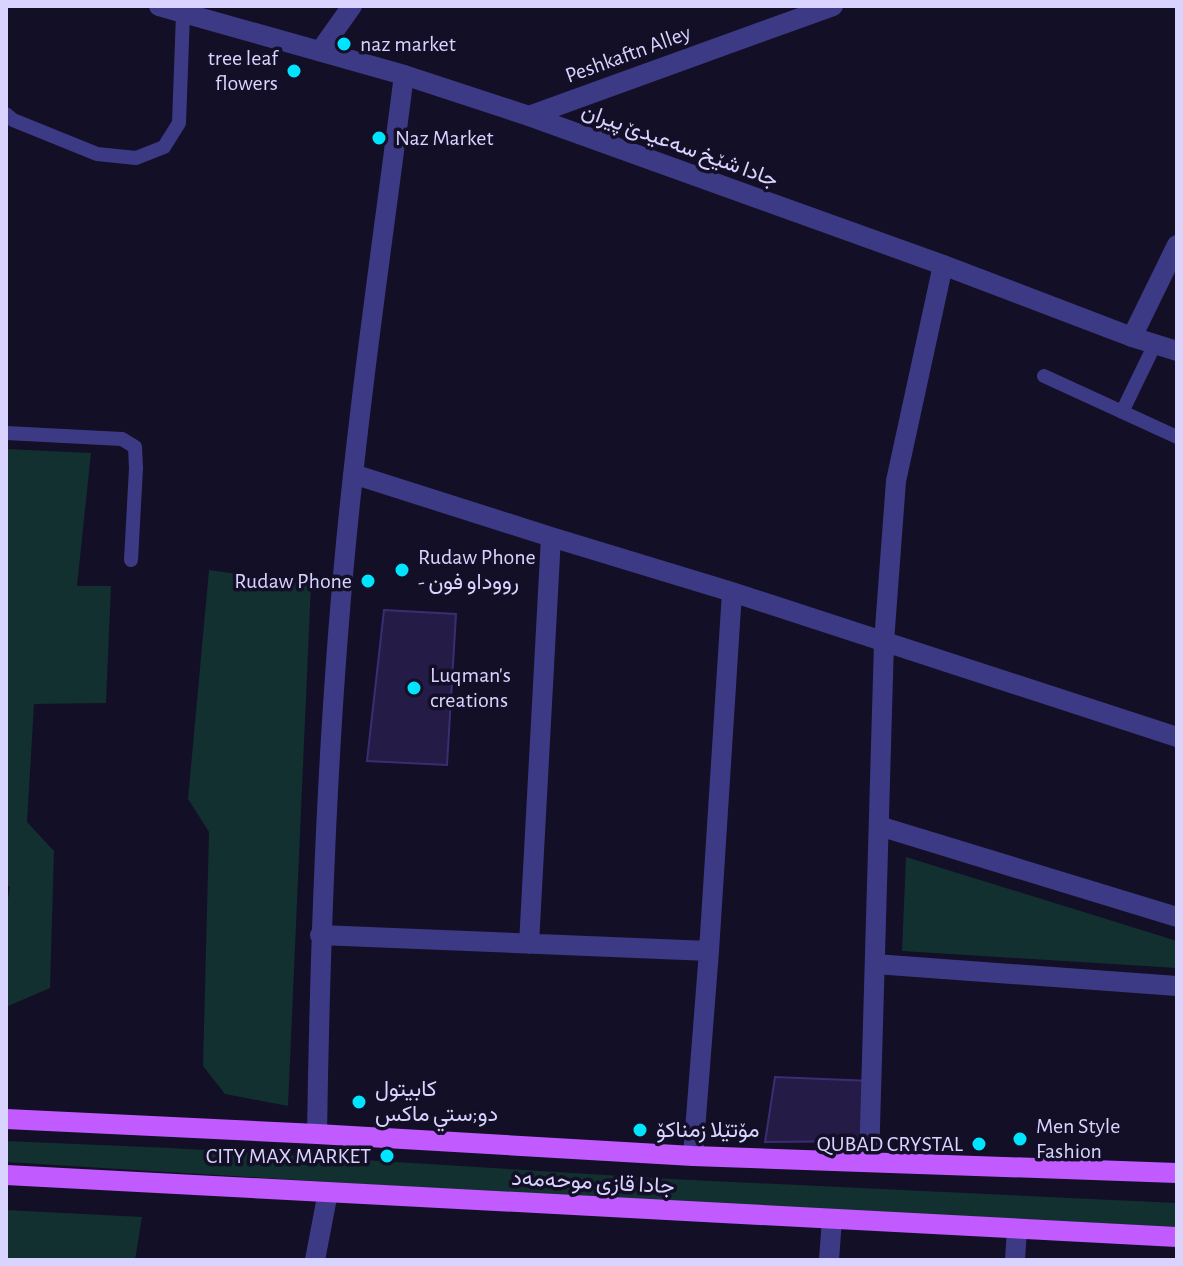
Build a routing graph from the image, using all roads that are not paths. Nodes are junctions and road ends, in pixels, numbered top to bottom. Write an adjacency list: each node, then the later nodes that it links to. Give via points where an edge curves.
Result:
1 (159, 6): 4 (street, جادا شێخ سەعیدێ پیران)
2 (352, 6): 5 (street)
3 (818, 8): 8 (street, Peshkaftn Alley)
4 (183, 10): 5 (street, جادا شێخ سەعیدێ پیران); 7 (lane, via 179,123 164,147 136,158 97,154)
5 (320, 51): 6 (street, جادا شێخ سەعیدێ پیران)
6 (404, 75): 8 (street, جادا شێخ سەعیدێ پیران); 18 (street)
7 (6, 114)
8 (529, 116): 10 (street, جادا شێخ سەعیدێ پیران)
9 (1177, 245): 11 (street)
10 (943, 265): 11 (street, جادا شێخ سەعیدێ پیران); 22 (street, via 896,481)
11 (1132, 337): 12 (street, جادا شێخ سەعیدێ پیران)
12 (1155, 344): 13 (street, جادا شێخ سەعیدێ پیران); 15 (lane)
13 (1177, 351)
14 (1044, 376): 15 (lane)
15 (1122, 412): 17 (lane)
16 (6, 433): 20 (lane, via 122,439 135,447)
17 (1177, 437)
18 (353, 474): 19 (street); 26 (street)
19 (551, 537): 21 (street); 27 (street)
20 (131, 560)
21 (732, 592): 22 (street); 28 (street)
22 (884, 642): 23 (street); 24 (street)
23 (1177, 737)
24 (879, 826): 25 (street); 29 (street)
25 (1177, 917)
26 (320, 935): 27 (street); 32 (street)
27 (529, 944): 28 (street)
28 (709, 951): 33 (street)
29 (875, 964): 30 (street); 34 (street)
30 (1177, 986)
31 (6, 1119): 32 (main road, جادا قازی موحەمەد)
32 (317, 1134): 33 (main road, جادا قازی موحەمەد)
33 (693, 1156): 34 (main road, جادا قازی موحەمەد)
34 (869, 1162): 35 (main road, جادا قازی موحەمەد)
35 (1177, 1173)
36 (6, 1175): 37 (main road, جادا قازی موحەمەد)
37 (328, 1192): 38 (main road, جادا قازی موحەمەد); 41 (street)
38 (832, 1219): 39 (main road, جادا قازی موحەمەد); 42 (street)
39 (1017, 1229): 40 (main road, جادا قازی موحەمەد); 43 (street)
40 (1177, 1237)
41 (315, 1260)
42 (829, 1260)
43 (1015, 1260)

